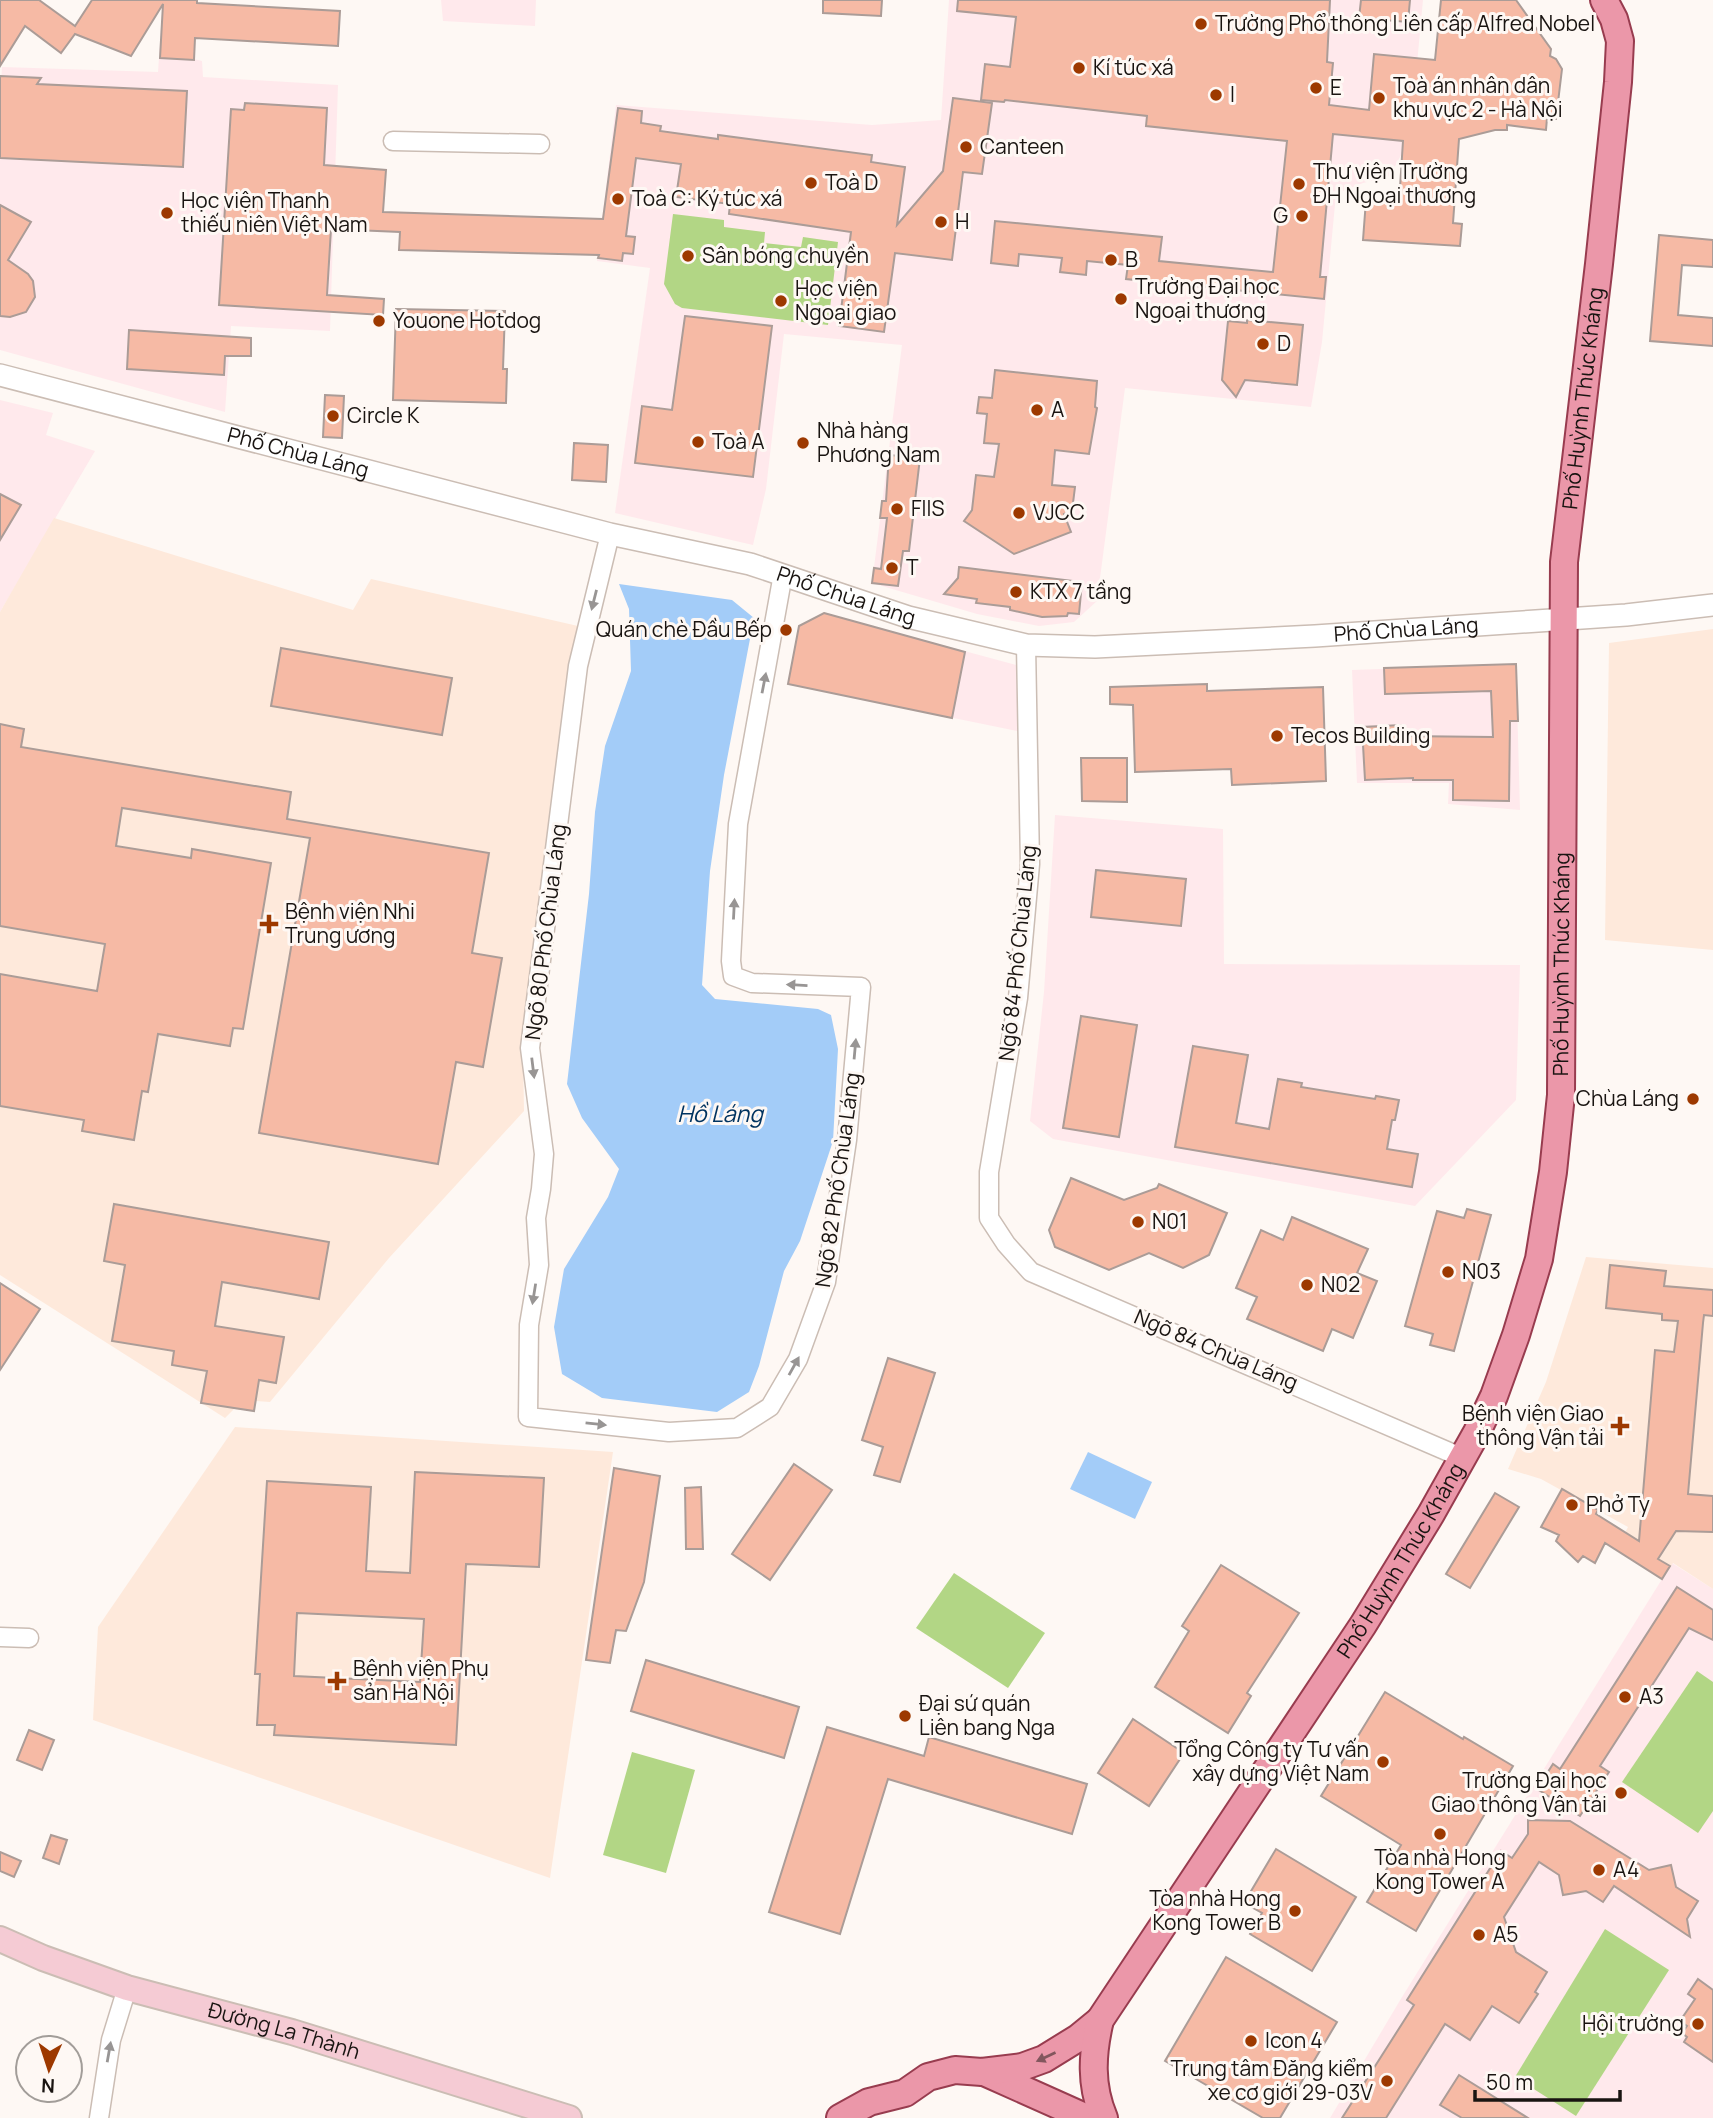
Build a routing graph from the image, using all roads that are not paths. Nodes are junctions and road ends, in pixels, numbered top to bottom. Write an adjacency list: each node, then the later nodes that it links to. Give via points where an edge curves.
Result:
1 (1604, 0): 8 (main road, Phố Huỳnh Thúc Kháng, via 1620,41 1618,82 1564,562)
2 (393, 141): 3 (street)
3 (540, 144)
4 (0, 375): 5 (street, Phố Chùa Láng)
5 (610, 534): 6 (street, Phố Chùa Láng); 11 (street, Ngõ 80 Phố Chùa Láng, one-way to 11, via 578,666 530,1048 544,1154 536,1218 539,1265 529,1325)
6 (783, 574): 9 (street, Phố Chùa Láng, via 908,617); 11 (street, Ngõ 82 Phố Chùa Láng, one-way to 6, via 669,1432 737,1428 770,1407 798,1359 826,1282 847,1140 861,987 752,983 733,976 731,961 738,824)
7 (1713, 605): 8 (street, Phố Chùa Láng)
8 (1564, 620): 9 (street, Phố Chùa Láng, via 1165,644); 12 (main road, Phố Huỳnh Thúc Kháng, via 1561,1095 1553,1171 1539,1259 1516,1335 1494,1396)
9 (1026, 645): 10 (street, Ngõ 84 Phố Chùa Láng, via 1030,863 1018,998 989,1172)
10 (989, 1218): 12 (street, Ngõ 84 Chùa Láng, via 1031,1272)
11 (528, 1416)
12 (1463, 1458): 17 (main road, Phố Huỳnh Thúc Kháng, via 1363,1625)
13 (0, 1637): 14 (street)
14 (29, 1638)
15 (0, 1939): 16 (main road, Đường La Thành)
16 (127, 1988): 20 (street, one-way to 16, via 111,2040); 21 (main road, Đường La Thành, via 292,2032)
17 (1100, 2020): 18 (main road, Phố Huỳnh Thúc Kháng, one-way to 18, via 1044,2059); 25 (main road, Phố Huỳnh Thúc Kháng, via 1093,2052 1094,2082)
18 (982, 2072): 19 (main road, Phố Huỳnh Thúc Kháng, via 954,2070 928,2077); 24 (main road)
19 (905, 2092): 22 (main road, via 869,2102); 23 (main road)
20 (99, 2118)
21 (569, 2118)
22 (840, 2118)
23 (886, 2118)
24 (1087, 2118)
25 (1104, 2118)

